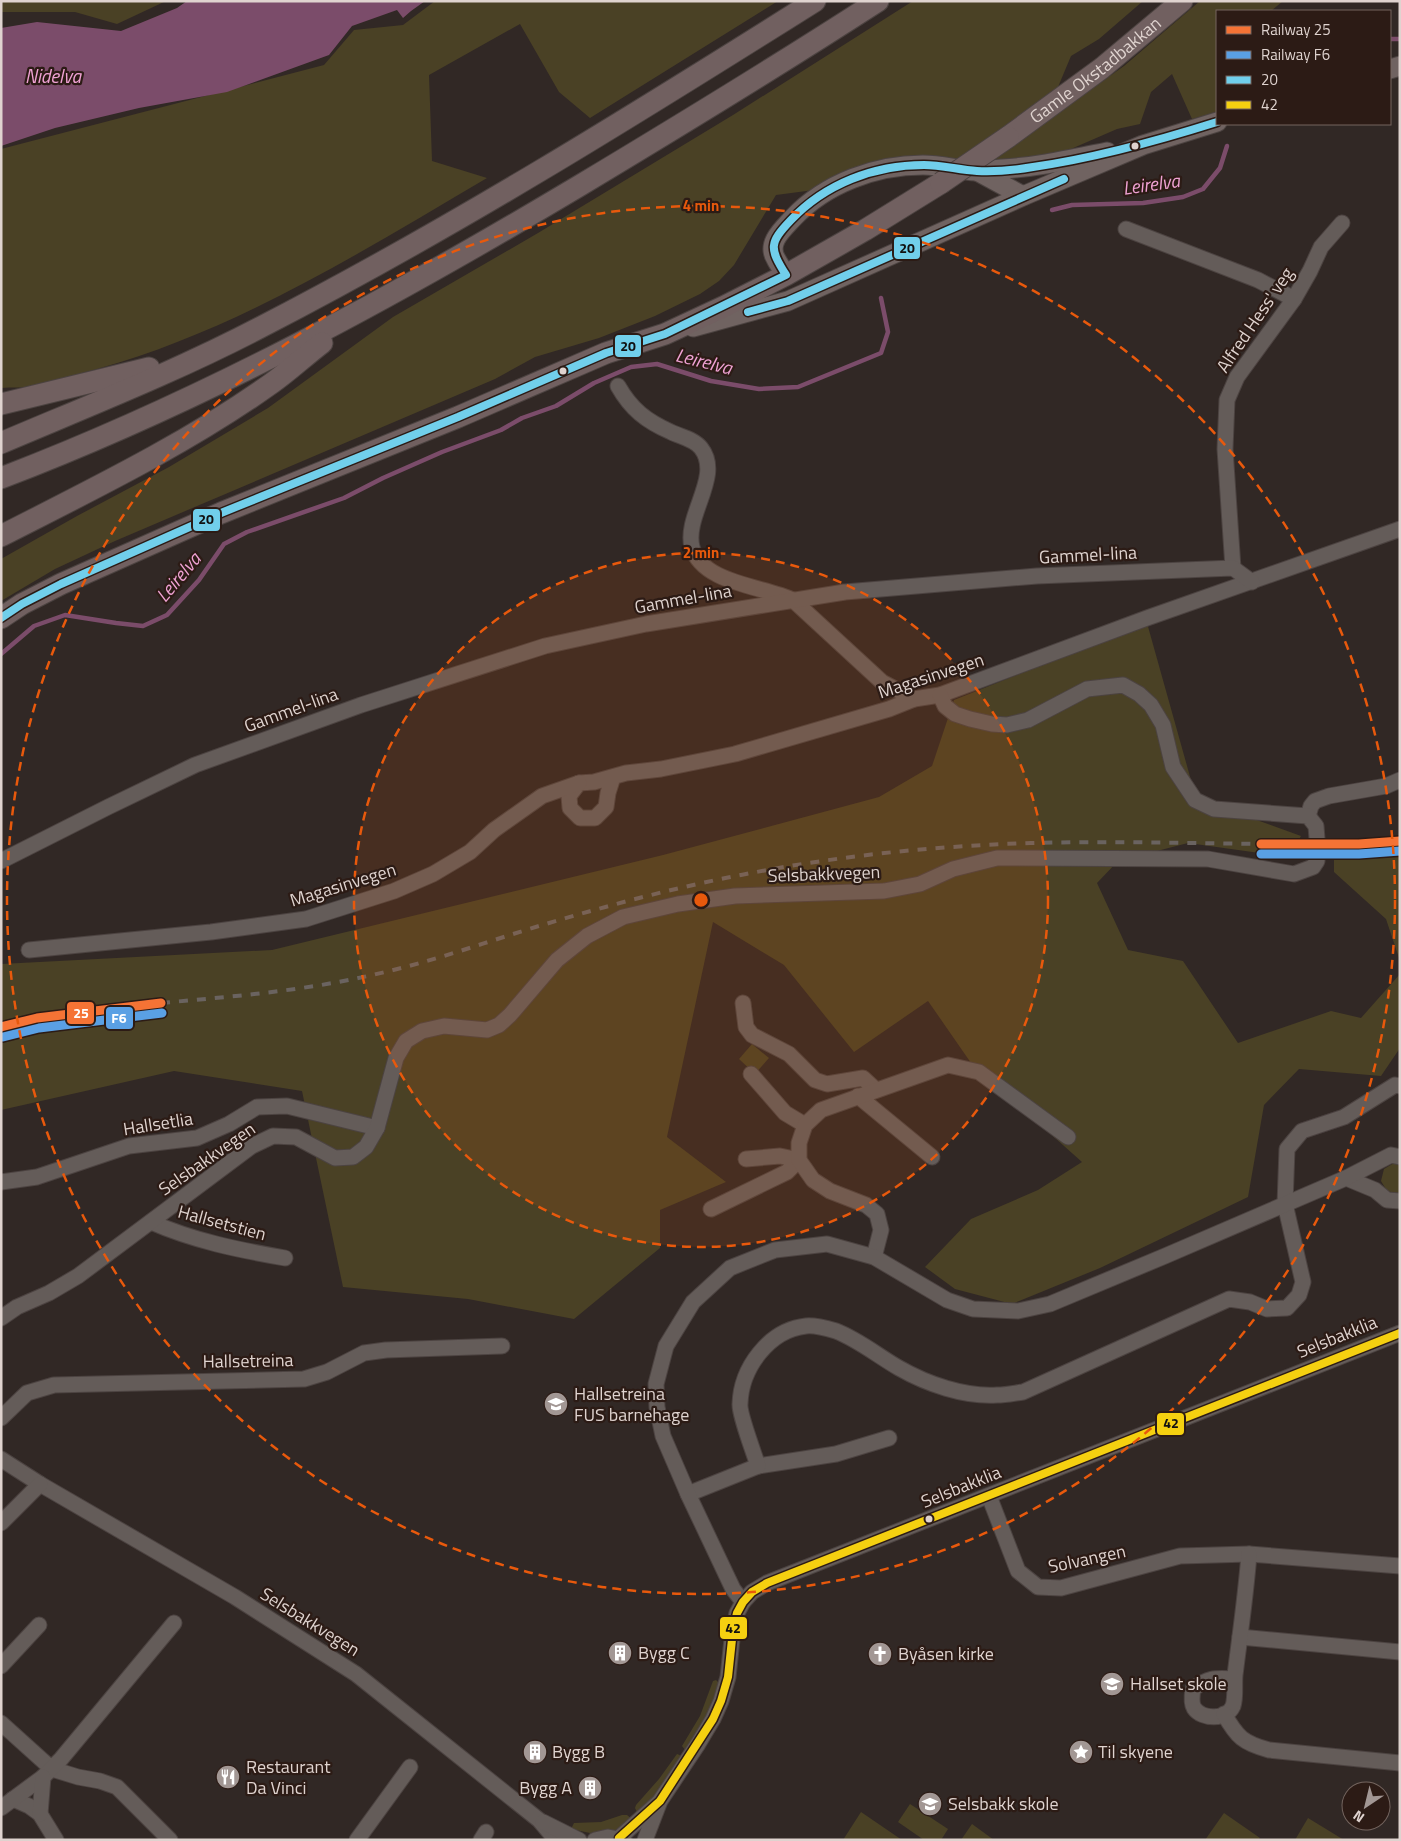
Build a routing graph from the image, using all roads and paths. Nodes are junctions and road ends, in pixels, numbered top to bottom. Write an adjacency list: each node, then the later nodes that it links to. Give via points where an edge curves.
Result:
1 (815, 1): 14 (highway, via 427,237 260,328)
2 (878, 1): 12 (highway, via 586,182)
3 (1182, 1): 10 (highway, Gamle Okstadbakkan, bridge, via 1102,68 1008,137 865,230)
4 (1216, 122): 5 (main road)
5 (1142, 146): 6 (main road, via 1033,167); 7 (main road)
6 (977, 171): 7 (main road); 10 (main road, via 924,165 900,166 880,169 833,188 799,212 774,243 775,258)
7 (1023, 196): 13 (main road, via 788,301)
8 (1342, 223): 11 (street, Alfred Hess' veg, via 1321,246)
9 (1126, 230): 11 (street, via 1258,280)
10 (786, 275): 13 (highway)
11 (1294, 299): 21 (street, Alfred Hess' veg, via 1237,377 1227,400 1225,449)
12 (359, 312): 18 (highway, via 186,399); 20 (highway, via 272,383 205,426)
13 (665, 334): 24 (highway, via 606,353 221,513 61,584)
14 (205, 354): 16 (highway); 17 (highway)
15 (618, 386): 23 (street, via 633,409 702,449 707,461 707,478 690,535 693,549 703,564 716,575)
16 (1, 404)
17 (1, 443)
18 (1, 478)
19 (1400, 530): 22 (street)
20 (1, 536)
21 (1233, 568): 22 (street); 23 (street, Gammel-lina, via 1037,576 846,592)
22 (1252, 582): 25 (street, Magasinvegen)
23 (793, 600): 26 (street, via 882,682); 31 (street, Gammel-lina, via 646,624 546,646 361,705 195,765)
24 (1, 618)
25 (940, 695): 26 (street, Magasinvegen); 30 (street, via 945,706 955,714 1007,725 1028,720 1086,689 1123,685 1151,705 1163,725 1172,767 1195,800 1214,809)
26 (914, 699): 27 (street, Magasinvegen, via 736,754)
27 (613, 777): 29 (street, Magasinvegen); 29 (street, via 606,807 595,818 580,818 570,808 569,796)
28 (1400, 780): 30 (street, via 1386,786 1314,801)
29 (579, 783): 32 (street, Magasinvegen, via 542,796 494,830 470,852 433,874 394,891 306,919)
30 (1308, 816): 39 (street, Selsbakkvegen, via 1316,826 1317,861 1313,867 1294,874 1208,859 997,858 953,869 920,884 884,891 735,896 678,904 623,917 587,936 557,960 499,1025 487,1030 444,1026 422,1030 406,1041 396,1058)
31 (1, 861)
32 (29, 950)
33 (743, 1003): 36 (street, via 746,1027 752,1036 789,1054 815,1080 827,1084 863,1078)
34 (751, 1074): 38 (street, via 785,1113)
35 (1400, 1086): 48 (street, via 1395,1085 1344,1117 1302,1131 1287,1149)
36 (876, 1090): 37 (street); 40 (street, via 948,1065 979,1072)
37 (858, 1096): 38 (street, via 821,1110); 41 (street)
38 (805, 1125): 44 (street)
39 (376, 1128): 46 (street, Hallsetlia, via 287,1106 257,1107 197,1138 135,1144 36,1178); 50 (street, Selsbakkvegen, via 366,1147 353,1157 335,1158 296,1137 273,1136 252,1146)
40 (1068, 1137)
41 (932, 1157)
42 (1400, 1157): 45 (street, via 1391,1155)
43 (746, 1160): 44 (street, via 780,1156)
44 (799, 1160): 49 (street, via 787,1172); 51 (street, via 813,1180 830,1191 866,1205 877,1214 881,1230)
45 (1346, 1178): 47 (street, via 1375,1190 1387,1200); 48 (street)
46 (1, 1182)
47 (1400, 1201)
48 (1285, 1204): 51 (street, via 1050,1304 1018,1311 973,1309 947,1300); 59 (street, via 1303,1282 1299,1295 1287,1308 1267,1309 1229,1299 1024,1392 997,1396 970,1394 936,1385 835,1331 807,1326 782,1334 760,1351 745,1376 739,1405)
49 (711, 1210)
50 (151, 1222): 52 (street, Hallsetstien, via 196,1239); 53 (street, Selsbakkvegen, via 78,1276)
51 (874, 1257): 61 (street, via 827,1244 775,1250 730,1268 693,1302 666,1346 656,1384 662,1436)
52 (285, 1258)
53 (1, 1318)
54 (1400, 1333): 62 (street, Selsbakklia)
55 (502, 1346): 56 (street, Hallsetreina, via 364,1353 327,1372 304,1379 54,1384 27,1393)
56 (1, 1418)
57 (889, 1438): 59 (street, via 836,1454)
58 (1, 1459): 60 (street, Selsbakkvegen)
59 (758, 1466): 61 (street)
60 (40, 1484): 63 (street); 81 (street, Selsbakkvegen, via 235,1597 356,1674)
61 (688, 1494): 66 (street, via 733,1589)
62 (989, 1496): 64 (street, Solvangen, via 1018,1571 1038,1588 1061,1588 1180,1556); 66 (street, Selsbakklia, via 767,1583)
63 (1, 1523)
64 (1249, 1554): 65 (street, Solvangen); 69 (street)
65 (1400, 1566)
66 (743, 1602): 78 (street, Selsbakklia, via 733,1630 728,1677 721,1701 698,1744)
67 (174, 1623): 77 (street)
68 (39, 1625): 71 (street)
69 (1240, 1637): 70 (street); 72 (street)
70 (1400, 1652)
71 (1, 1666)
72 (1234, 1679): 73 (street, via 1233,1705); 73 (street, via 1213,1678 1193,1689 1194,1708 1203,1715 1216,1718)
73 (1224, 1714): 75 (street, via 1234,1731 1250,1745 1269,1750)
74 (1, 1723): 77 (street)
75 (1400, 1763)
76 (410, 1767): 85 (street)
77 (47, 1773): 79 (street); 80 (street); 84 (street, via 100,1780 117,1787)
78 (660, 1800): 82 (street, Selsbakklia); 89 (street, Selsbakklia)
79 (7, 1804): 80 (street, via 29,1806)
80 (40, 1814): 83 (street)
81 (540, 1820): 86 (street, Selsbakkvegen); 87 (street, Selsbakkvegen)
82 (621, 1839): 88 (street)
83 (56, 1840)
84 (170, 1840)
85 (357, 1840)
86 (556, 1840)
87 (579, 1840)
88 (595, 1840)
89 (644, 1840)

